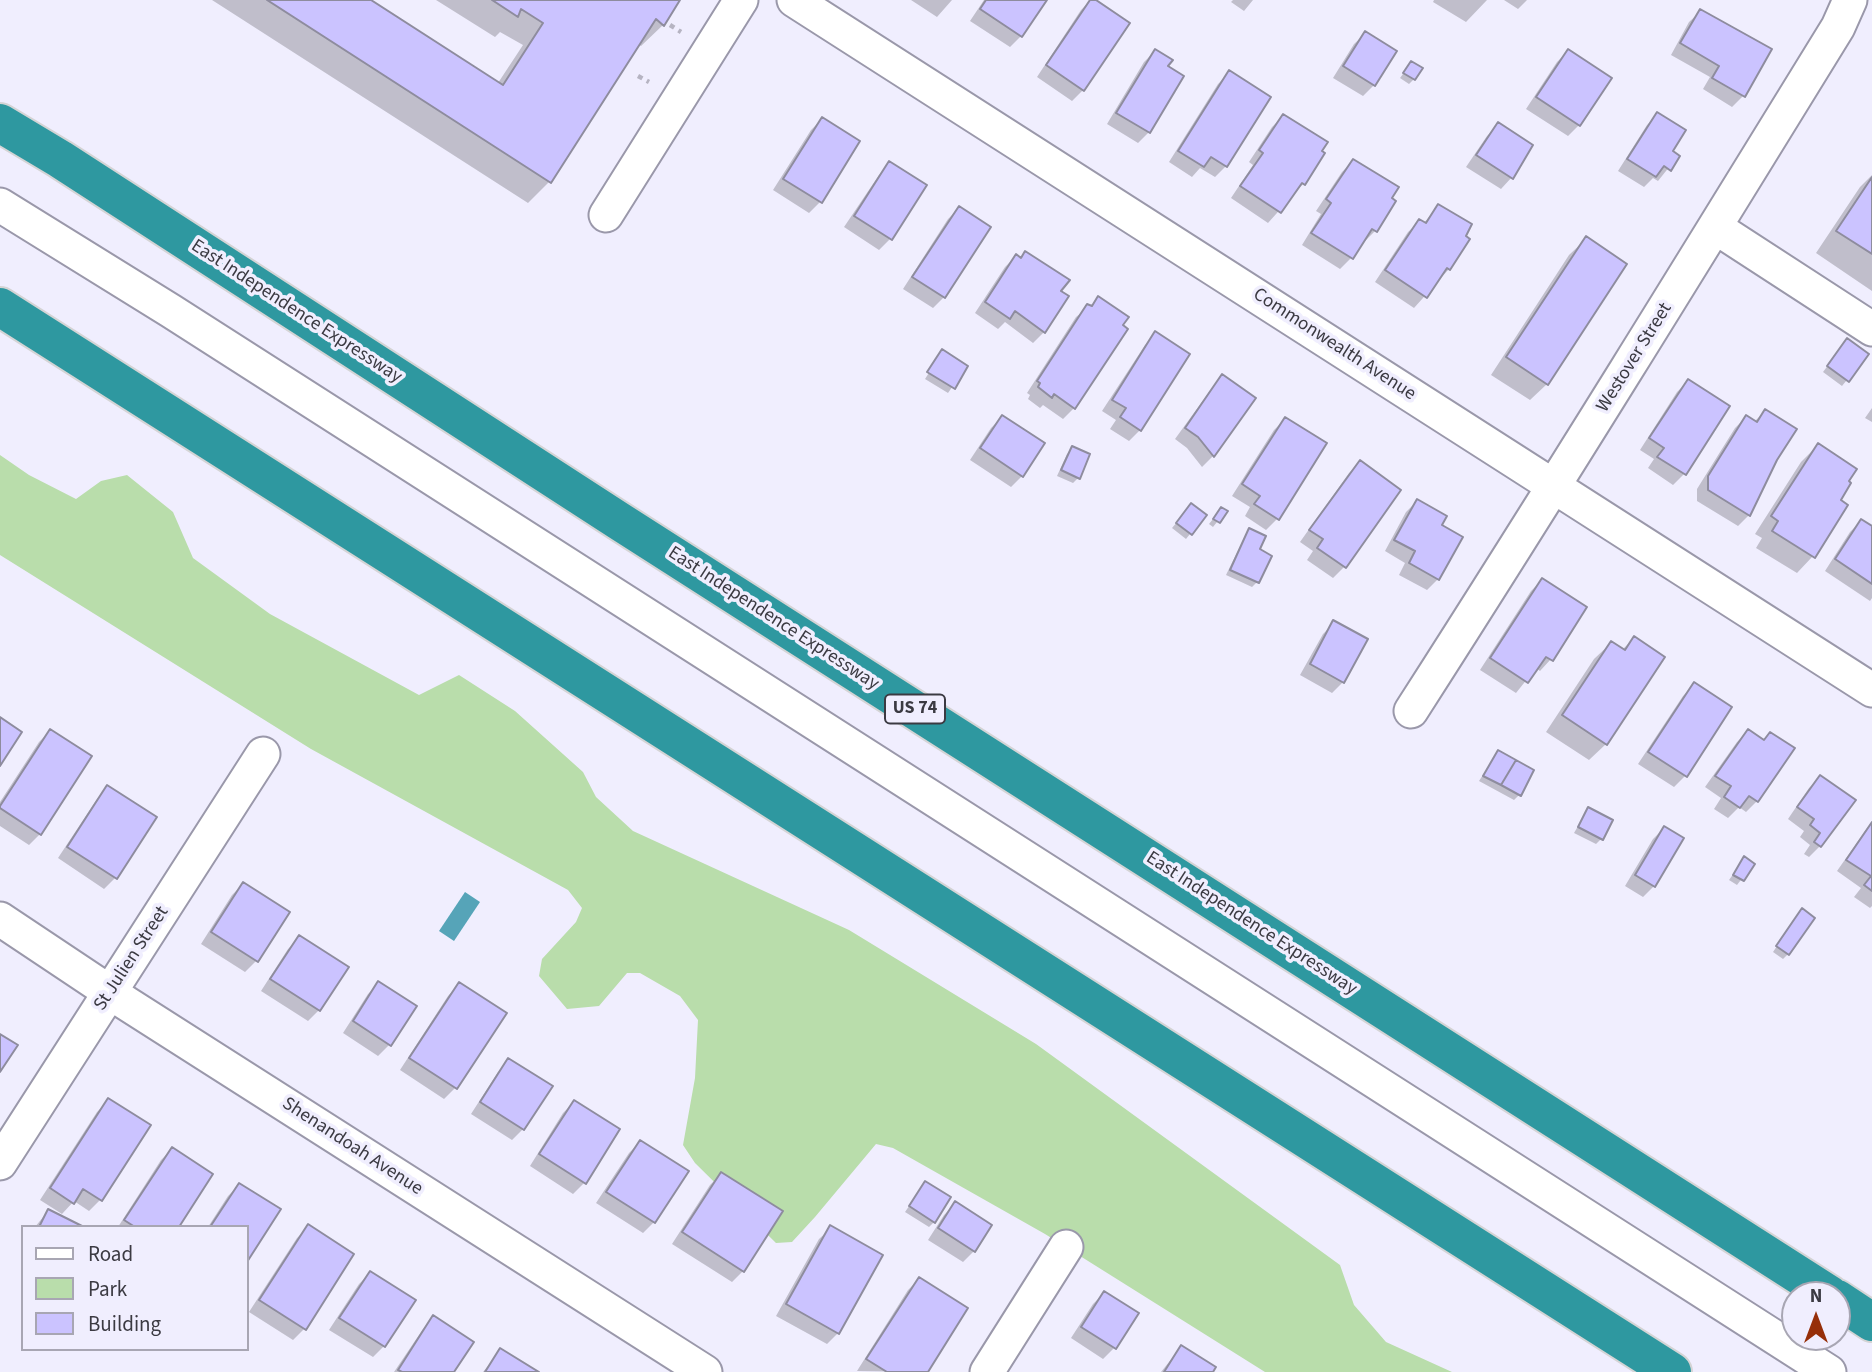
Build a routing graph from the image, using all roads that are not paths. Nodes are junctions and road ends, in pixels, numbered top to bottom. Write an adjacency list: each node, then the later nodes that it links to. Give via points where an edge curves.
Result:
1 (741, 0): 6 (street)
2 (794, 0): 10 (street, Commonwealth Avenue)
3 (1850, 0): 7 (street, Westover Street)
4 (0, 123): 18 (highway, East Independence Expressway / US 74)
5 (0, 205): 24 (street)
6 (606, 215)
7 (1715, 227): 9 (street); 10 (street, Westover Street)
8 (0, 307): 23 (highway)
9 (1872, 329)
10 (1555, 486): 11 (street, Commonwealth Avenue); 12 (street, Westover Street)
11 (1872, 691)
12 (1411, 712)
13 (263, 754): 15 (street, St Julien Street)
14 (0, 919): 15 (street, Shenandoah Avenue)
15 (111, 993): 16 (street, St Julien Street); 21 (street, Shenandoah Avenue)
16 (0, 1163)
17 (1066, 1247): 22 (street)
18 (1808, 1281)
19 (1851, 1308): 20 (highway)
20 (1872, 1322)
21 (705, 1372)
22 (987, 1372)
23 (1672, 1372)
24 (1829, 1372)

